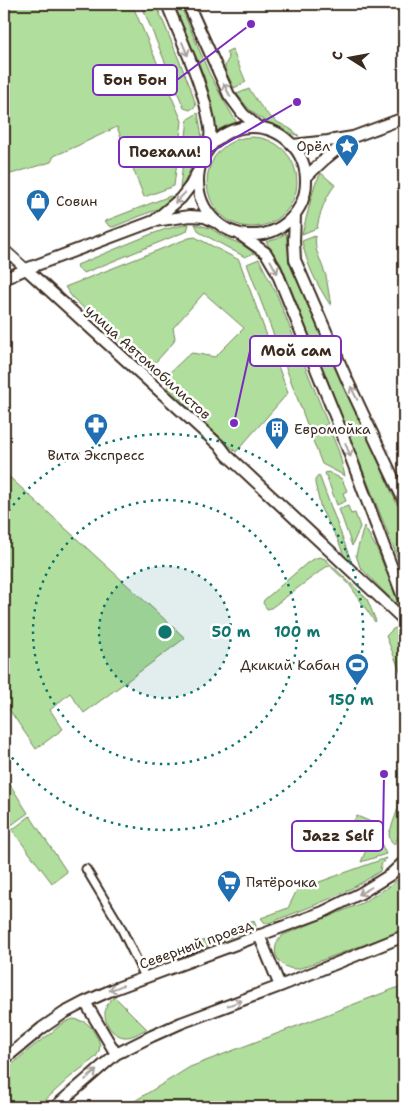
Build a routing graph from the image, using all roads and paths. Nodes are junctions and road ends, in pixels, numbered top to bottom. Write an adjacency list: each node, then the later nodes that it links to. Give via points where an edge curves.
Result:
1 (167, 4): 7 (main road, one-way to 7, via 206,105)
2 (188, 4): 4 (main road, one-way to 2, via 229,95)
3 (404, 118): 5 (main road)
4 (258, 127): 6 (main road, via 277,132); 7 (main road, via 231,131)
5 (353, 137): 6 (main road); 9 (main road)
6 (293, 144): 9 (main road)
7 (209, 147): 8 (main road)
8 (199, 170): 11 (main road, one-way to 11, via 181,198); 12 (main road, via 200,196 205,209)
9 (307, 176): 10 (main road, via 305,197)
10 (295, 215): 13 (main road, via 270,233); 17 (main road, one-way to 10, via 295,260)
11 (154, 221): 12 (main road, via 190,216 205,217); 15 (main road)
12 (218, 224): 13 (main road)
13 (240, 234): 18 (main road, one-way to 18, via 266,253 276,270)
14 (4, 249): 15 (street, улица Автомобилистов)
15 (26, 269): 16 (main road); 19 (main road, улица Автомобилистов)
16 (4, 280)
17 (404, 501)
18 (404, 600)
19 (404, 620)
20 (404, 862): 22 (main road, Северный проезд, one-way to 22, via 355,897)
21 (86, 869): 24 (street, via 119,924)
22 (259, 935): 24 (main road, Северный проезд); 25 (main road)
23 (404, 936): 25 (main road)
24 (145, 977): 26 (main road, Северный проезд, one-way to 26)
25 (280, 986): 27 (main road, one-way to 25, via 181,1023)
26 (85, 1002): 27 (main road); 28 (main road, Северный проезд, via 42,1028)
27 (116, 1054): 29 (main road, one-way to 27)
28 (4, 1061)
29 (54, 1107)

